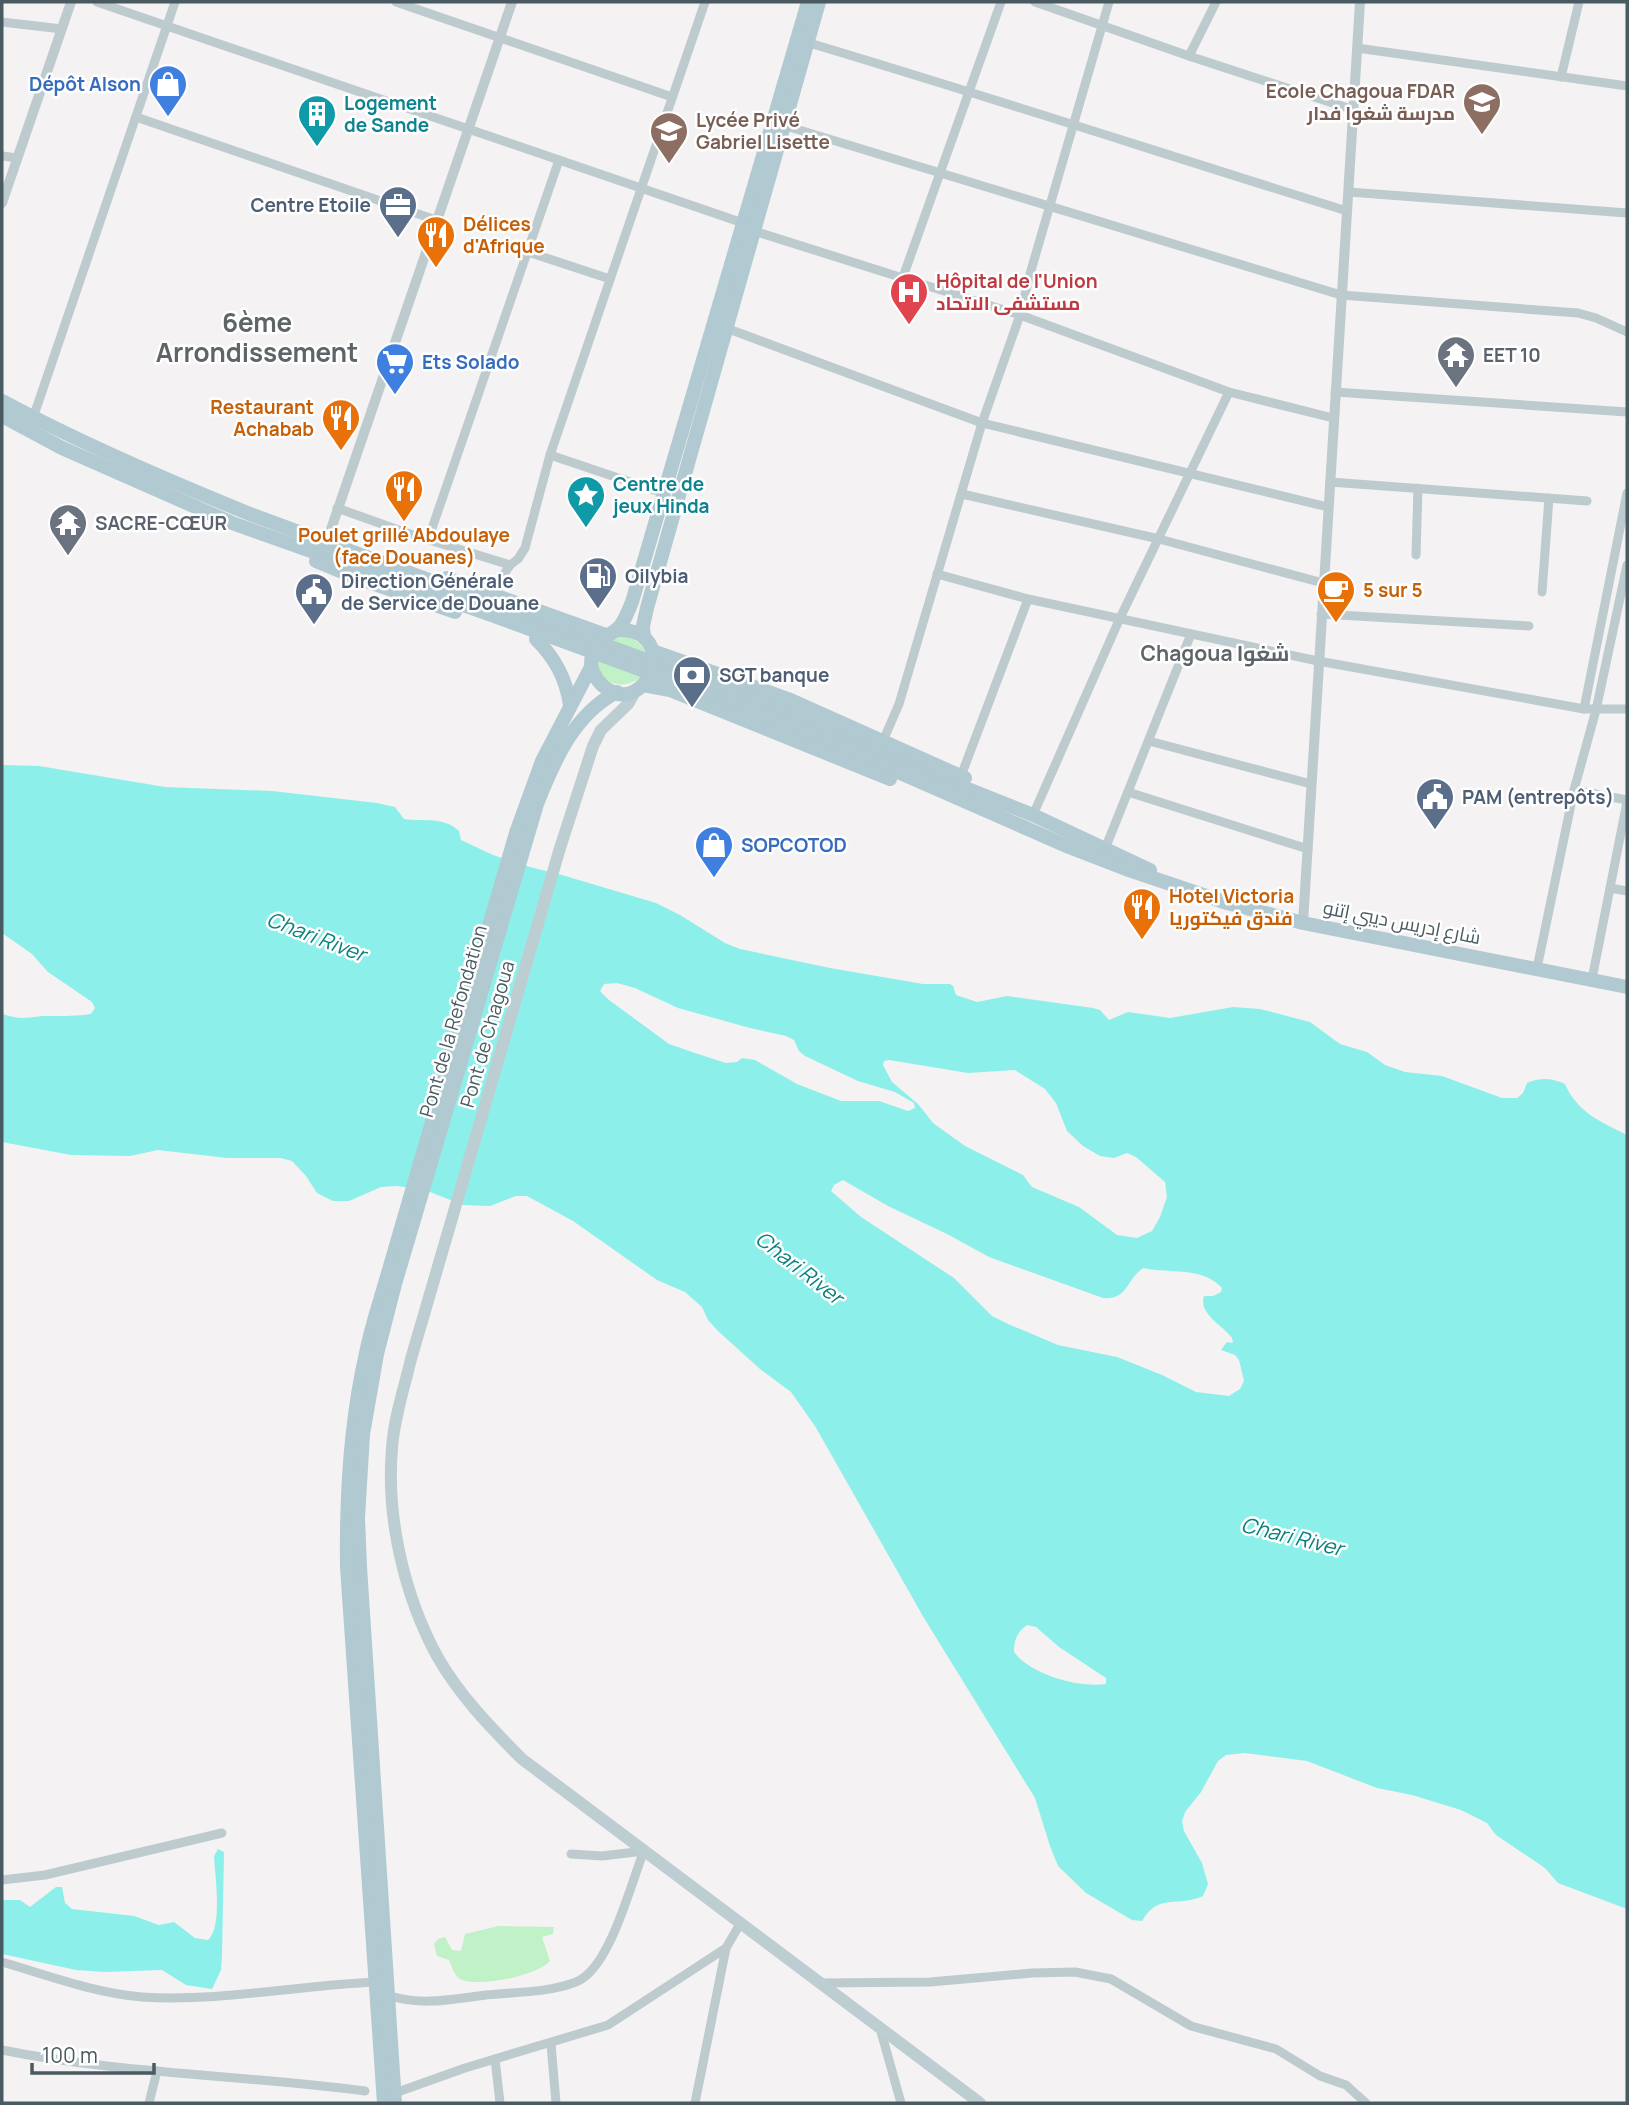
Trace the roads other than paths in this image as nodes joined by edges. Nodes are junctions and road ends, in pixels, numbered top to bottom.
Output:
1 (71, 2) edge
2 (97, 2) edge
3 (175, 2) edge
4 (396, 2) edge
5 (512, 2) edge
6 (705, 2) edge
7 (808, 2) edge
8 (819, 2) edge
9 (1001, 2) edge
10 (1035, 2) edge
11 (1109, 2) edge
12 (1216, 2) edge
13 (1360, 2) edge
14 (1579, 2) edge
15 (408, 4) edge
16 (2, 22) edge
17 (167, 25) junction
18 (1101, 26) junction
19 (62, 29) junction
20 (499, 39) junction
21 (806, 42) junction
22 (1357, 48) junction
23 (1189, 56) junction
24 (1561, 77) junction
25 (1627, 86) edge
26 (968, 91) junction
27 (672, 97) junction
28 (1354, 110) junction
29 (136, 117) junction
30 (783, 125) junction
31 (1074, 126) junction
32 (467, 129) junction
33 (2, 156) edge
34 (17, 158) junction
35 (559, 160) junction
36 (940, 171) junction
37 (642, 188) junction
38 (1349, 192) junction
39 (2, 203) edge
40 (1050, 206) junction
41 (1347, 211) junction
42 (1627, 213) edge
43 (436, 220) junction
44 (748, 227) junction
45 (528, 253) junction
46 (902, 278) junction
47 (610, 279) junction
48 (1341, 295) junction
49 (1020, 315) junction
50 (726, 328) junction
51 (1627, 332) edge
52 (1229, 392) junction
53 (1335, 392) junction
54 (2, 401) edge
55 (1627, 412) edge
56 (2, 416) edge
57 (33, 418) junction
58 (1334, 418) junction
59 (982, 423) junction
60 (550, 455) junction
61 (1189, 473) junction
62 (1329, 482) junction
63 (1418, 488) junction
64 (1627, 493) edge
65 (663, 494) junction
66 (962, 494) junction
67 (1549, 498) junction
68 (1587, 501) dead end
69 (1328, 507) junction
70 (337, 509) junction
71 (250, 514) junction
72 (232, 523) junction
73 (328, 535) junction
74 (1159, 539) junction
75 (428, 540) junction
76 (1416, 555) dead end
77 (365, 564) junction
78 (510, 565) junction
79 (1627, 565) edge
80 (937, 574) junction
81 (1323, 583) junction
82 (1542, 592) dead end
83 (492, 593) junction
84 (1028, 599) junction
85 (1606, 603) junction
86 (1619, 606) junction
87 (1321, 614) junction
88 (1120, 618) junction
89 (1529, 626) dead end
90 (611, 632) junction
91 (1191, 634) junction
92 (644, 638) junction
93 (536, 639) junction
94 (653, 651) junction
95 (1318, 661) junction
96 (591, 665) junction
97 (640, 688) junction
98 (617, 692) junction
99 (570, 705) junction
100 (1584, 709) junction
101 (1627, 709) edge
102 (1596, 710) junction
103 (883, 741) junction
104 (1149, 741) junction
105 (961, 776) junction
106 (1311, 784) junction
107 (1574, 790) junction
108 (1128, 792) junction
109 (1627, 801) edge
110 (1033, 815) junction
111 (1015, 816) junction
112 (521, 835) junction
113 (1105, 849) junction
114 (1308, 849) junction
115 (1172, 883) junction
116 (1610, 888) junction
117 (1627, 891) edge
118 (1303, 923) junction
119 (1537, 968) junction
120 (1592, 979) junction
121 (1627, 987) edge
122 (411, 1215) junction
123 (222, 1833) dead end
124 (644, 1851) junction
125 (571, 1854) dead end
126 (2, 1880) edge
127 (740, 1924) junction
128 (726, 1948) junction
129 (2, 1962) edge
130 (377, 1982) junction
131 (821, 1983) junction
132 (390, 1996) junction
133 (880, 2028) junction
134 (551, 2044) junction
135 (2, 2050) edge
136 (495, 2059) junction
137 (157, 2071) junction
138 (365, 2091) dead end
139 (392, 2100) edge
140 (149, 2103) edge
141 (500, 2103) edge
142 (556, 2103) edge
143 (695, 2103) edge
144 (901, 2103) edge
145 (980, 2103) edge
146 (1366, 2103) edge

1 - 19 street
2 - 17 street
3 - 17 street
4 - 15 street
5 - 20 street
6 - 27 street
7 - 44 main road
8 - 21 main road
9 - 26 street
10 - 18 street
11 - 18 street
12 - 23 street
13 - 22 street
14 - 24 street
15 - 20 street
16 - 19 street
17 - 29 street
17 - 32 street
18 - 23 street
18 - 31 street
19 - 34 street
20 - 27 street
20 - 32 street
21 - 26 street
21 - 30 main road
22 - 24 street
22 - 28 street
23 - 28 street
24 - 25 street
26 - 31 street
26 - 36 street
27 - 37 street
28 - 38 street
29 - 43 street
29 - 57 street
30 - 36 street
30 - 44 main road
31 - 40 street
31 - 41 street
32 - 35 street
32 - 43 street
33 - 34 street
34 - 39 street
35 - 37 street
35 - 45 street
36 - 40 street
36 - 46 street
37 - 44 street
37 - 47 street
38 - 41 street
38 - 42 street
40 - 48 street
40 - 49 street
41 - 48 street
43 - 70 street
44 - 46 street
44 - 50 main road
44 - 65 main road
45 - 47 street
45 - 75 street
46 - 49 street
47 - 60 street
48 - 51 street
48 - 53 street
49 - 52 street
49 - 59 street
50 - 59 street
50 - 92 main road
52 - 58 street
52 - 61 street
53 - 55 street
53 - 58 street
54 - 57 main road
56 - 72 main road
57 - 71 main road
58 - 62 street
59 - 61 street
59 - 66 street
60 - 65 street
60 - 78 street
61 - 69 street
61 - 74 street
62 - 63 street
62 - 69 street
63 - 67 street
63 - 76 street
64 - 85 street
65 - 90 main road
66 - 74 street
66 - 80 street
67 - 68 street
67 - 82 street
69 - 81 street
70 - 73 street
70 - 75 street
71 - 73 main road
71 - 77 main road
72 - 77 main road
72 - 93 main road
73 - 83 main road
74 - 81 street
74 - 88 street
75 - 78 street
77 - 111 main road, شارع إدريس ديبي إتنو
78 - 83 street
79 - 86 street
80 - 84 street
80 - 103 street
81 - 87 street
83 - 90 main road
84 - 88 street
84 - 105 street
85 - 86 street
85 - 100 street
86 - 102 street
87 - 89 street
87 - 95 street
88 - 91 street
88 - 110 street
90 - 92 main road
90 - 96 main road
91 - 95 street
91 - 104 street
92 - 94 main road
93 - 96 main road
93 - 99 main road
94 - 97 main road
94 - 103 main road
95 - 100 street
95 - 106 street
96 - 98 main road
96 - 99 main road
97 - 98 main road
97 - 111 main road
97 - 124 main road, Pont de Chagoua
98 - 112 main road
99 - 112 main road
100 - 102 street
101 - 102 street
102 - 107 street
103 - 105 main road
104 - 106 street
104 - 108 street
105 - 111 main road
106 - 114 street
107 - 109 street
107 - 119 street
108 - 113 street
108 - 114 street
109 - 116 street
110 - 111 main road, شارع إدريس ديبي إتنو
110 - 113 main road, شارع إدريس ديبي إتنو
111 - 115 main road, شارع إدريس ديبي إتنو
112 - 122 main road, Pont de la Refondation
113 - 115 main road, شارع إدريس ديبي إتنو
114 - 118 street
115 - 118 main road, شارع إدريس ديبي إتنو
116 - 117 street
116 - 120 street
118 - 119 main road, شارع إدريس ديبي إتنو
119 - 120 main road, شارع إدريس ديبي إتنو
120 - 121 main road, شارع إدريس ديبي إتنو
122 - 130 main road
122 - 132 main road
123 - 126 street
124 - 125 street
124 - 127 main road, Pont de Chagoua
124 - 132 street
127 - 128 street
127 - 131 main road, Pont de Chagoua
128 - 134 street
128 - 143 street
129 - 130 street
130 - 139 main road
131 - 133 main road, Pont de Chagoua
131 - 146 street
132 - 139 main road
133 - 144 street
133 - 145 main road, Pont de Chagoua
134 - 136 street
134 - 142 street
135 - 137 street
136 - 139 street
136 - 141 street
137 - 138 street
137 - 140 street

